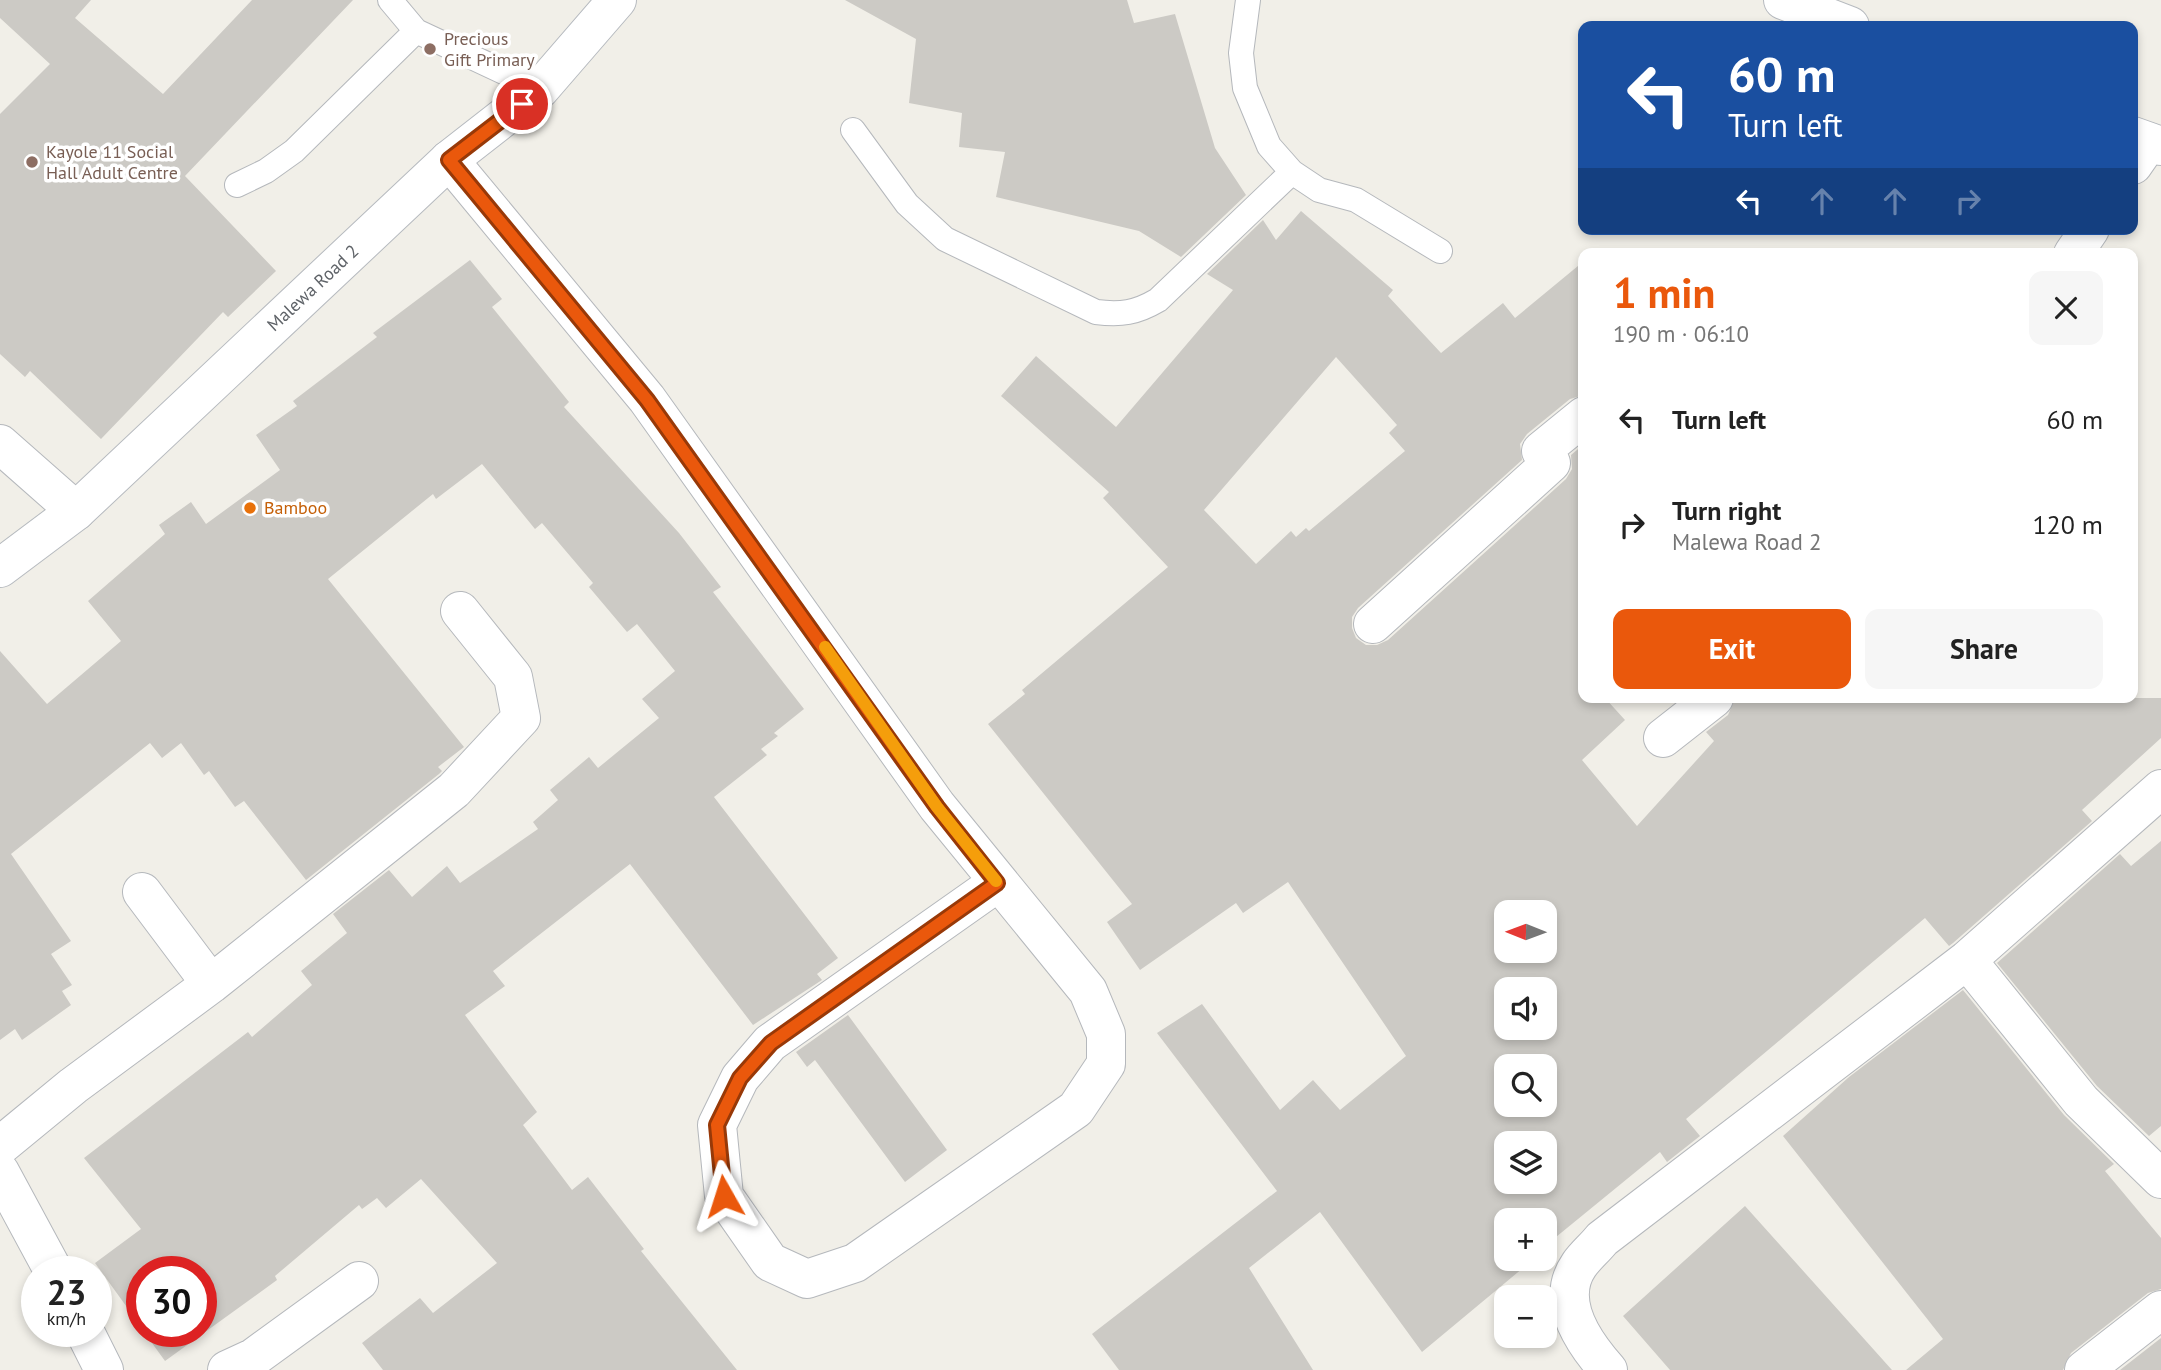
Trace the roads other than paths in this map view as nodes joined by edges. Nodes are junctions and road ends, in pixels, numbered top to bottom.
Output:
1 (390, 0) edge
2 (617, 0) edge
3 (1248, 0) edge
4 (1783, 0) edge
5 (1837, 21) edge
6 (416, 31) junction
7 (540, 89) junction
8 (853, 130) dead end
9 (449, 160) junction
10 (1292, 172) junction
11 (237, 185) dead end
12 (1440, 251) dead end
13 (1578, 421) edge
14 (0, 444) edge
15 (76, 511) junction
16 (0, 568) edge
17 (460, 611) dead end
18 (1373, 624) dead end
19 (1708, 703) edge
20 (1663, 738) dead end
21 (2161, 789) edge
22 (997, 883) junction
23 (142, 892) dead end
24 (1967, 960) junction
25 (211, 984) junction
26 (0, 1146) edge
27 (0, 1172) edge
28 (2161, 1179) edge
29 (45, 1256) edge
30 (359, 1281) dead end
31 (2161, 1310) edge
32 (92, 1347) edge
33 (104, 1370) edge
34 (227, 1370) edge
35 (1608, 1370) edge
36 (2084, 1370) edge

1 - 6 lane
2 - 7 street, Malewa Road 2
3 - 10 lane
4 - 5 street
6 - 7 lane
6 - 11 lane
7 - 9 street, Malewa Road 2
8 - 10 lane
9 - 15 street, Malewa Road 2
9 - 22 street
10 - 12 lane
13 - 18 street
14 - 15 street
15 - 16 street, Malewa Road 2
17 - 25 street
19 - 20 street
21 - 24 street
22 - 22 street
23 - 25 street
24 - 28 street
24 - 35 street
25 - 26 street
27 - 29 street
30 - 34 street
31 - 36 street
32 - 33 street

